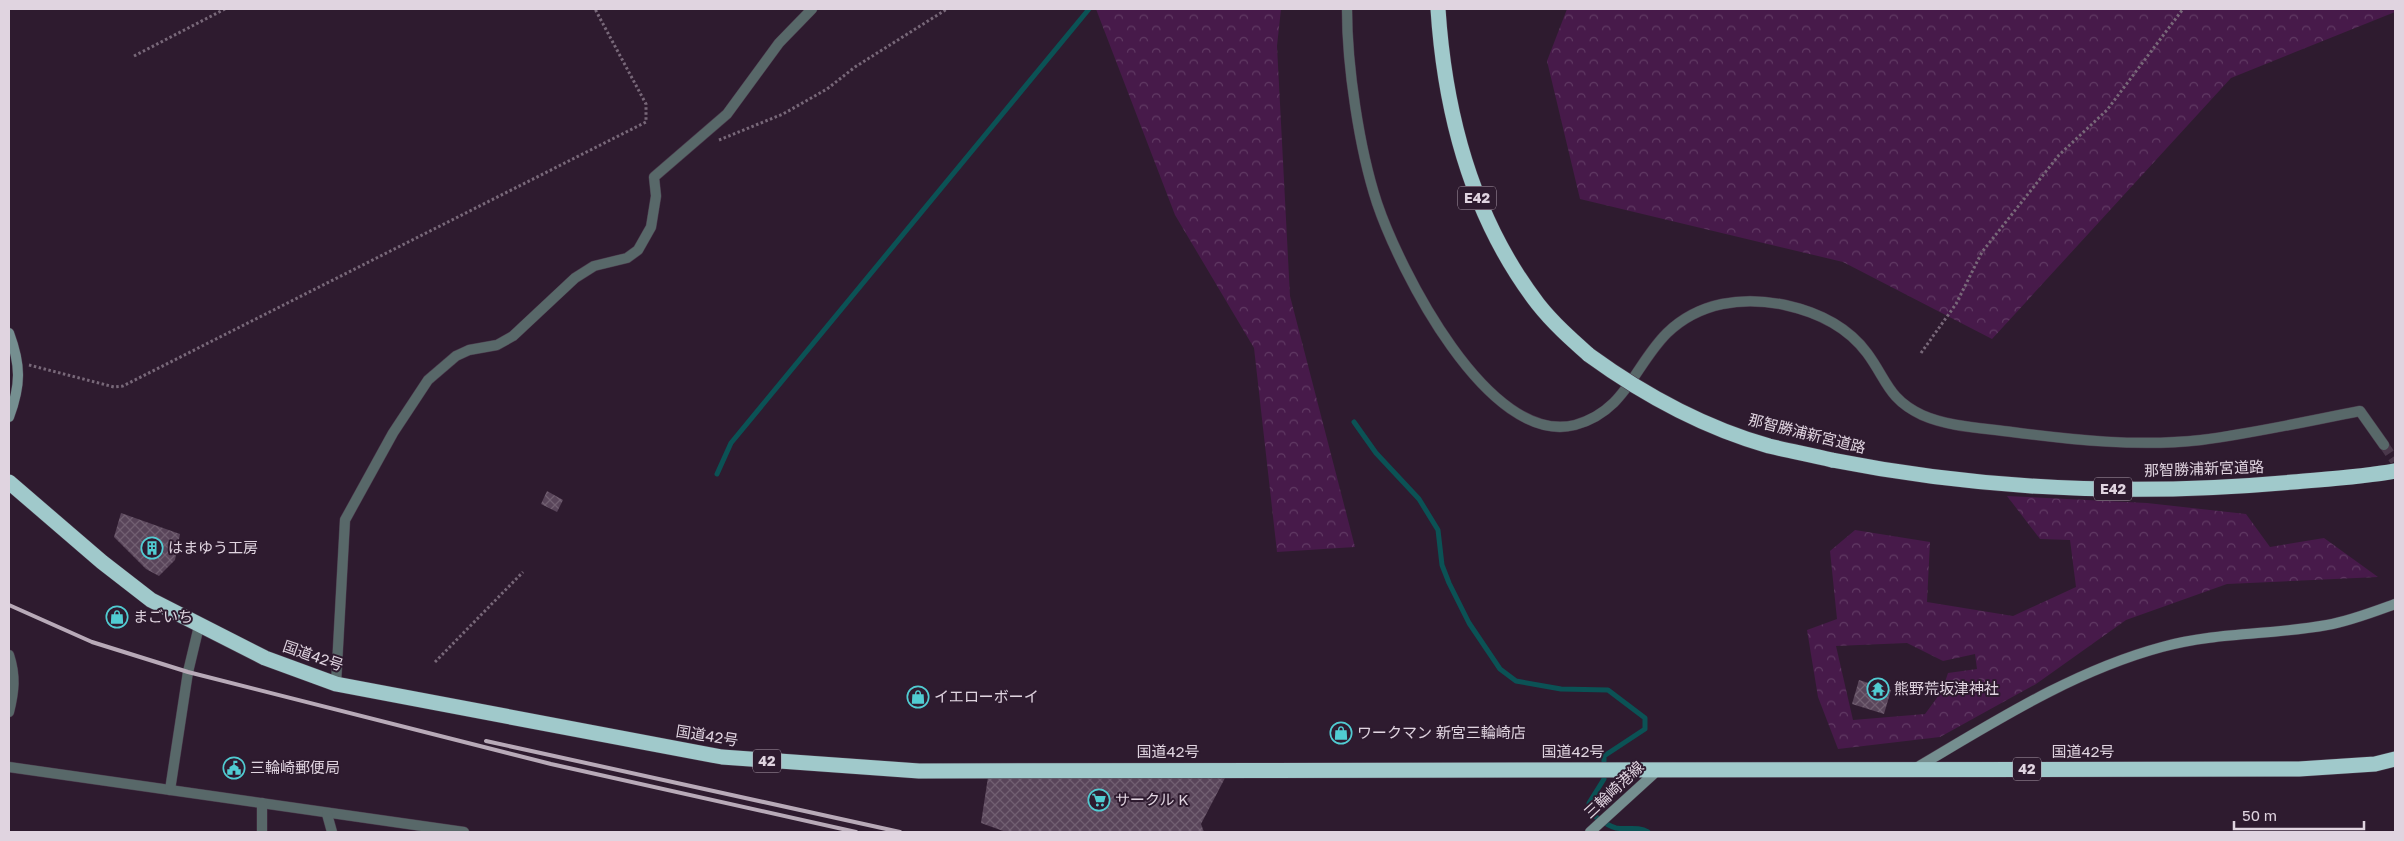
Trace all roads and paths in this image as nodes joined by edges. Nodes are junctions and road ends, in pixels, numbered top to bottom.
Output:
1 (225, 9) edge
2 (595, 9) edge
3 (812, 9) edge
4 (947, 9) edge
5 (1347, 9) edge
6 (1438, 9) edge
7 (2183, 9) edge
8 (134, 56) dead end
9 (702, 134) junction
10 (9, 333) edge
11 (1921, 353) dead end
12 (18, 362) junction
13 (9, 417) edge
14 (2384, 445) tunnel mouth
15 (2395, 471) edge
16 (9, 482) edge
17 (523, 572) dead end
18 (2395, 604) edge
19 (200, 626) junction
20 (9, 655) edge
21 (435, 662) dead end
22 (336, 684) junction
23 (9, 712) edge
24 (2395, 759) edge
25 (9, 767) edge
26 (1658, 770) junction
27 (1913, 770) junction
28 (170, 790) junction
29 (262, 803) junction
30 (327, 814) junction
31 (262, 832) edge
32 (332, 832) edge
33 (464, 832) edge
34 (1590, 832) edge

1 - 8 path
2 - 12 path
3 - 9 street
4 - 9 path
5 - 14 street
6 - 15 highway, 那智勝浦新宮道路 / E42, bridge
7 - 11 path
9 - 22 street
10 - 12 street
12 - 13 street
16 - 19 highway, 国道42号 / 42
17 - 21 path
18 - 27 street
19 - 22 highway, 国道42号 / 42
19 - 28 street
20 - 23 street
22 - 26 highway, 国道42号 / 42
24 - 27 highway, 国道42号 / 42
25 - 28 street
26 - 27 highway, 国道42号 / 42
26 - 34 street, 三輪崎港線
28 - 29 street
29 - 30 street
29 - 31 street
30 - 32 street
30 - 33 street

